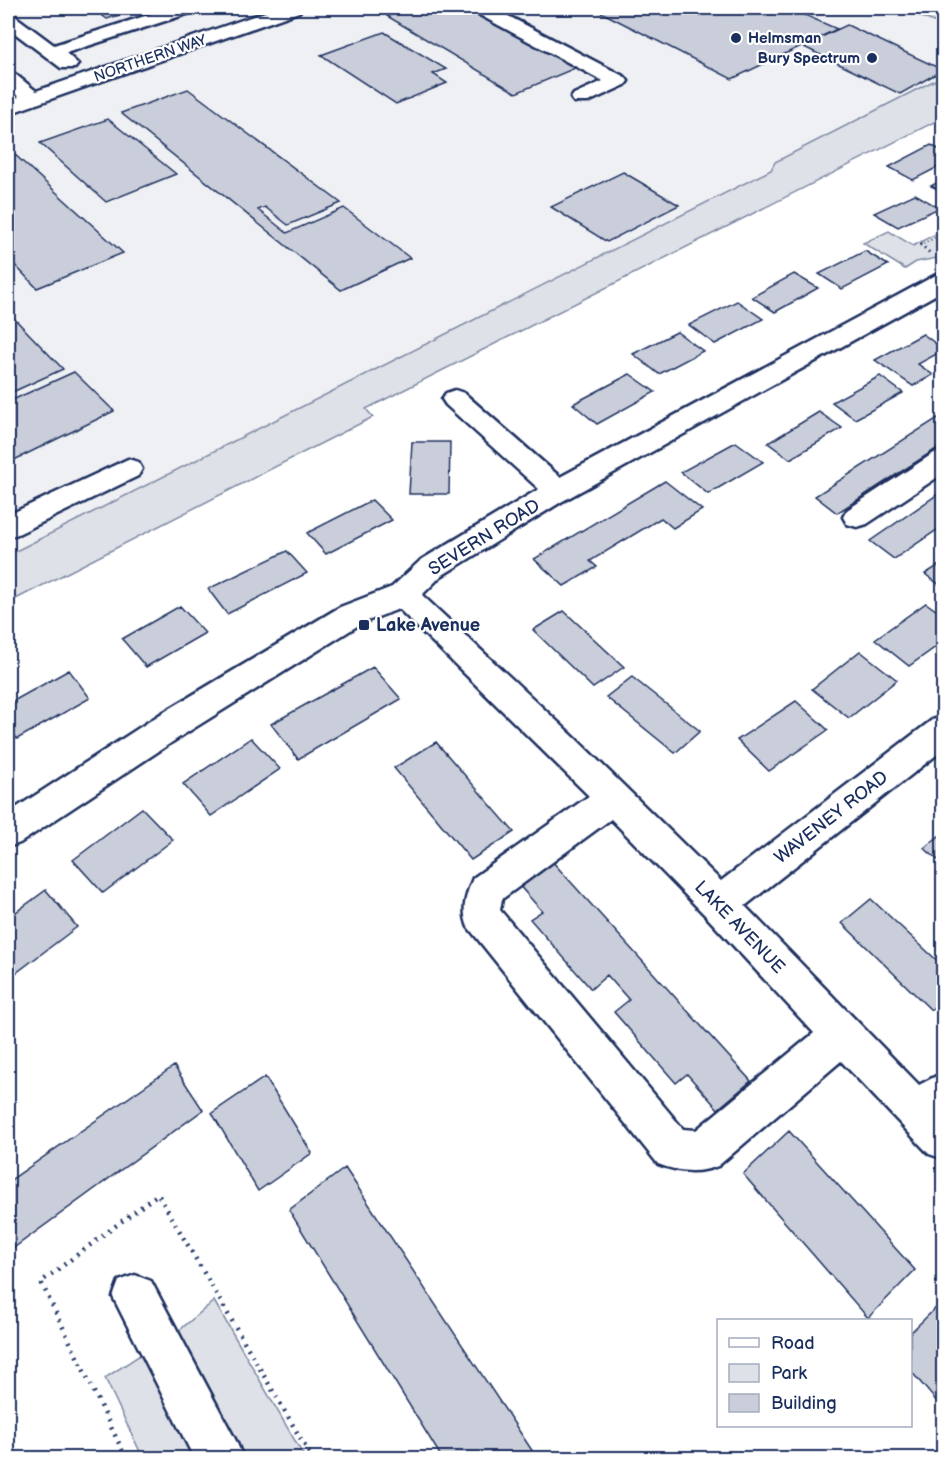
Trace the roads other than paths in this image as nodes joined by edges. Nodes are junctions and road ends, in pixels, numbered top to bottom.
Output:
1 (187, 8) edge
2 (293, 8) edge
3 (480, 8) edge
4 (8, 20) edge
5 (51, 52) junction
6 (8, 79) edge
7 (89, 80) junction
8 (581, 98) dead end
9 (33, 99) junction
10 (8, 108) edge
11 (938, 268) edge
12 (455, 399) dead end
13 (944, 459) edge
14 (128, 469) dead end
15 (558, 491) junction
16 (857, 517) dead end
17 (8, 527) edge
18 (403, 595) junction
19 (944, 730) edge
20 (613, 798) junction
21 (8, 832) edge
22 (719, 904) junction
23 (843, 1034) junction
24 (934, 1114) edge
25 (135, 1297) dead end
26 (219, 1458) edge

1 - 5 street
2 - 7 street, NORTHERN WAY
3 - 8 street
4 - 5 street
5 - 7 street
6 - 9 street
7 - 9 street, NORTHERN WAY
9 - 10 street, NORTHERN WAY
11 - 15 street, SEVERN ROAD
12 - 15 street
13 - 16 street
14 - 17 street
15 - 18 street, SEVERN ROAD
18 - 20 street, LAKE AVENUE
18 - 21 street, SEVERN ROAD
19 - 22 street, WAVENEY ROAD
20 - 22 street, LAKE AVENUE
20 - 23 street
22 - 23 street, LAKE AVENUE
23 - 24 street, LAKE AVENUE
25 - 26 street

